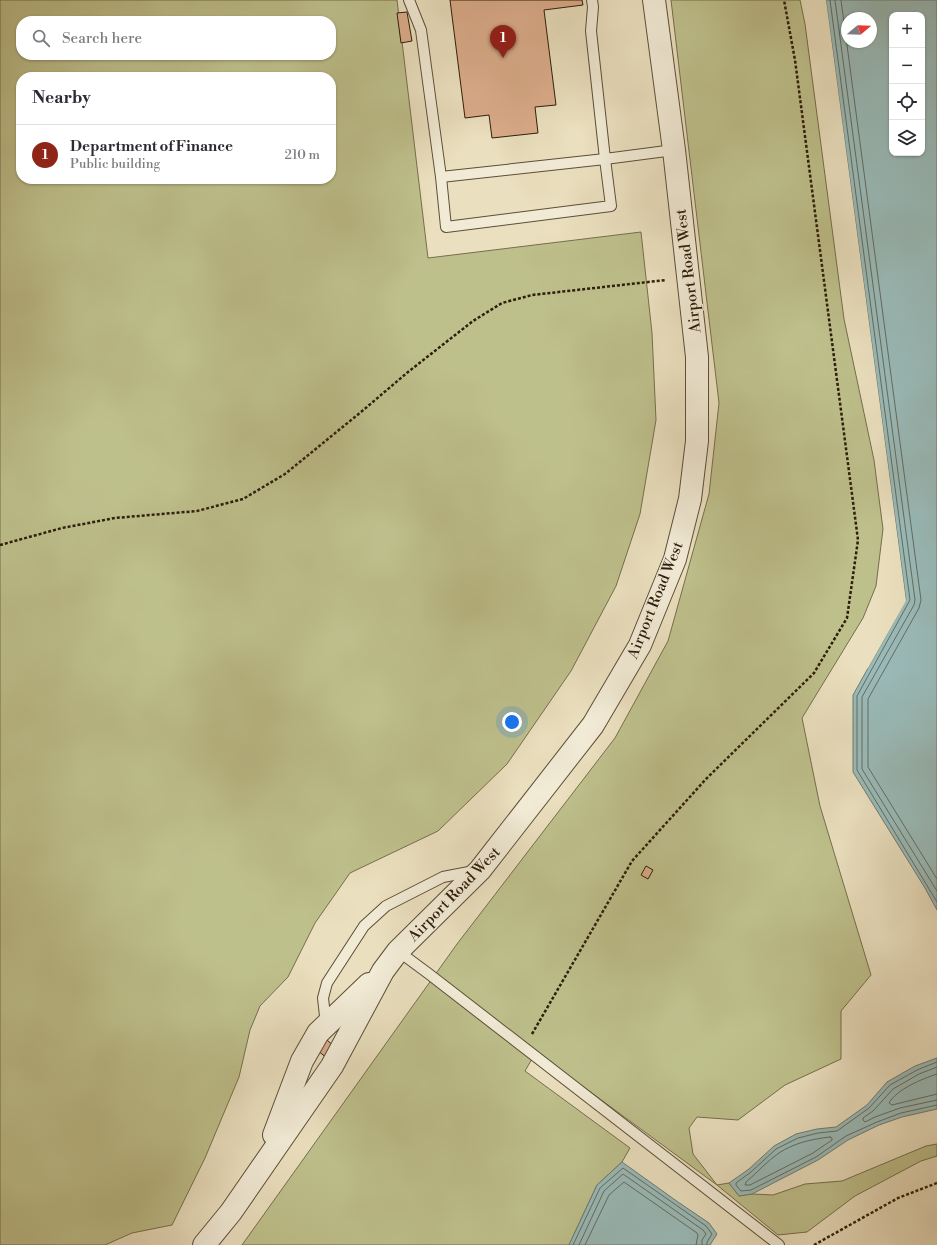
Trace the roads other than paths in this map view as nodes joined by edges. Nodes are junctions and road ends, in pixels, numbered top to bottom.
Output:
1 (409, 0) edge
2 (592, 0) edge
3 (654, 0) edge
4 (674, 150) junction
5 (605, 159) junction
6 (441, 177) junction
7 (480, 870) junction
8 (398, 951) junction
9 (383, 971) junction
10 (326, 1025) junction
11 (263, 1165) junction
12 (204, 1245) edge
13 (779, 1245) edge

1 - 6 lane
2 - 5 lane
3 - 4 street, Airport Road West
4 - 5 lane
4 - 7 street, Airport Road West
5 - 6 lane
5 - 6 lane
7 - 8 street, Airport Road West
7 - 10 lane
8 - 9 street, Airport Road West
8 - 13 lane
9 - 10 street, Airport Road West
9 - 11 street, Airport Road West
10 - 11 street, Airport Road West
11 - 12 street, Airport Road West

